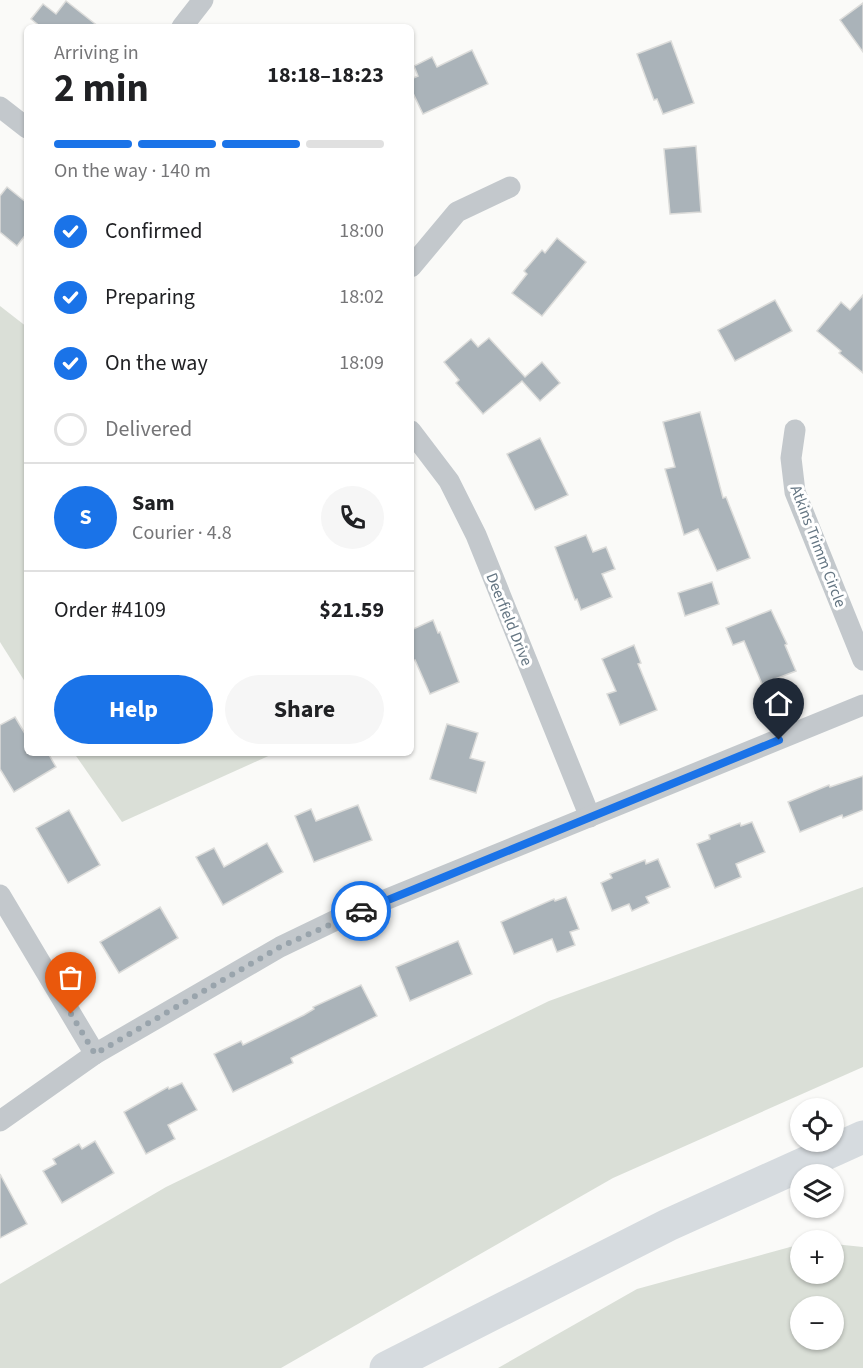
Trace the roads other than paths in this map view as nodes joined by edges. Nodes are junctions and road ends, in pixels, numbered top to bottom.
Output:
1 (203, 0) edge
2 (184, 24) edge
3 (0, 107) edge
4 (24, 126) edge
5 (510, 187) dead end
6 (414, 263) edge
7 (795, 430) dead end
8 (414, 434) edge
9 (863, 660) edge
10 (863, 705) edge
11 (590, 817) junction
12 (0, 895) edge
13 (95, 1054) junction
14 (0, 1121) edge
15 (863, 1137) edge
16 (386, 1368) edge

1 - 2 street
3 - 4 street
5 - 6 street
7 - 9 street, Atkins Trimm Circle
8 - 11 street, Deerfield Drive
10 - 11 street
11 - 13 street
12 - 13 street
13 - 14 street
15 - 16 highway

